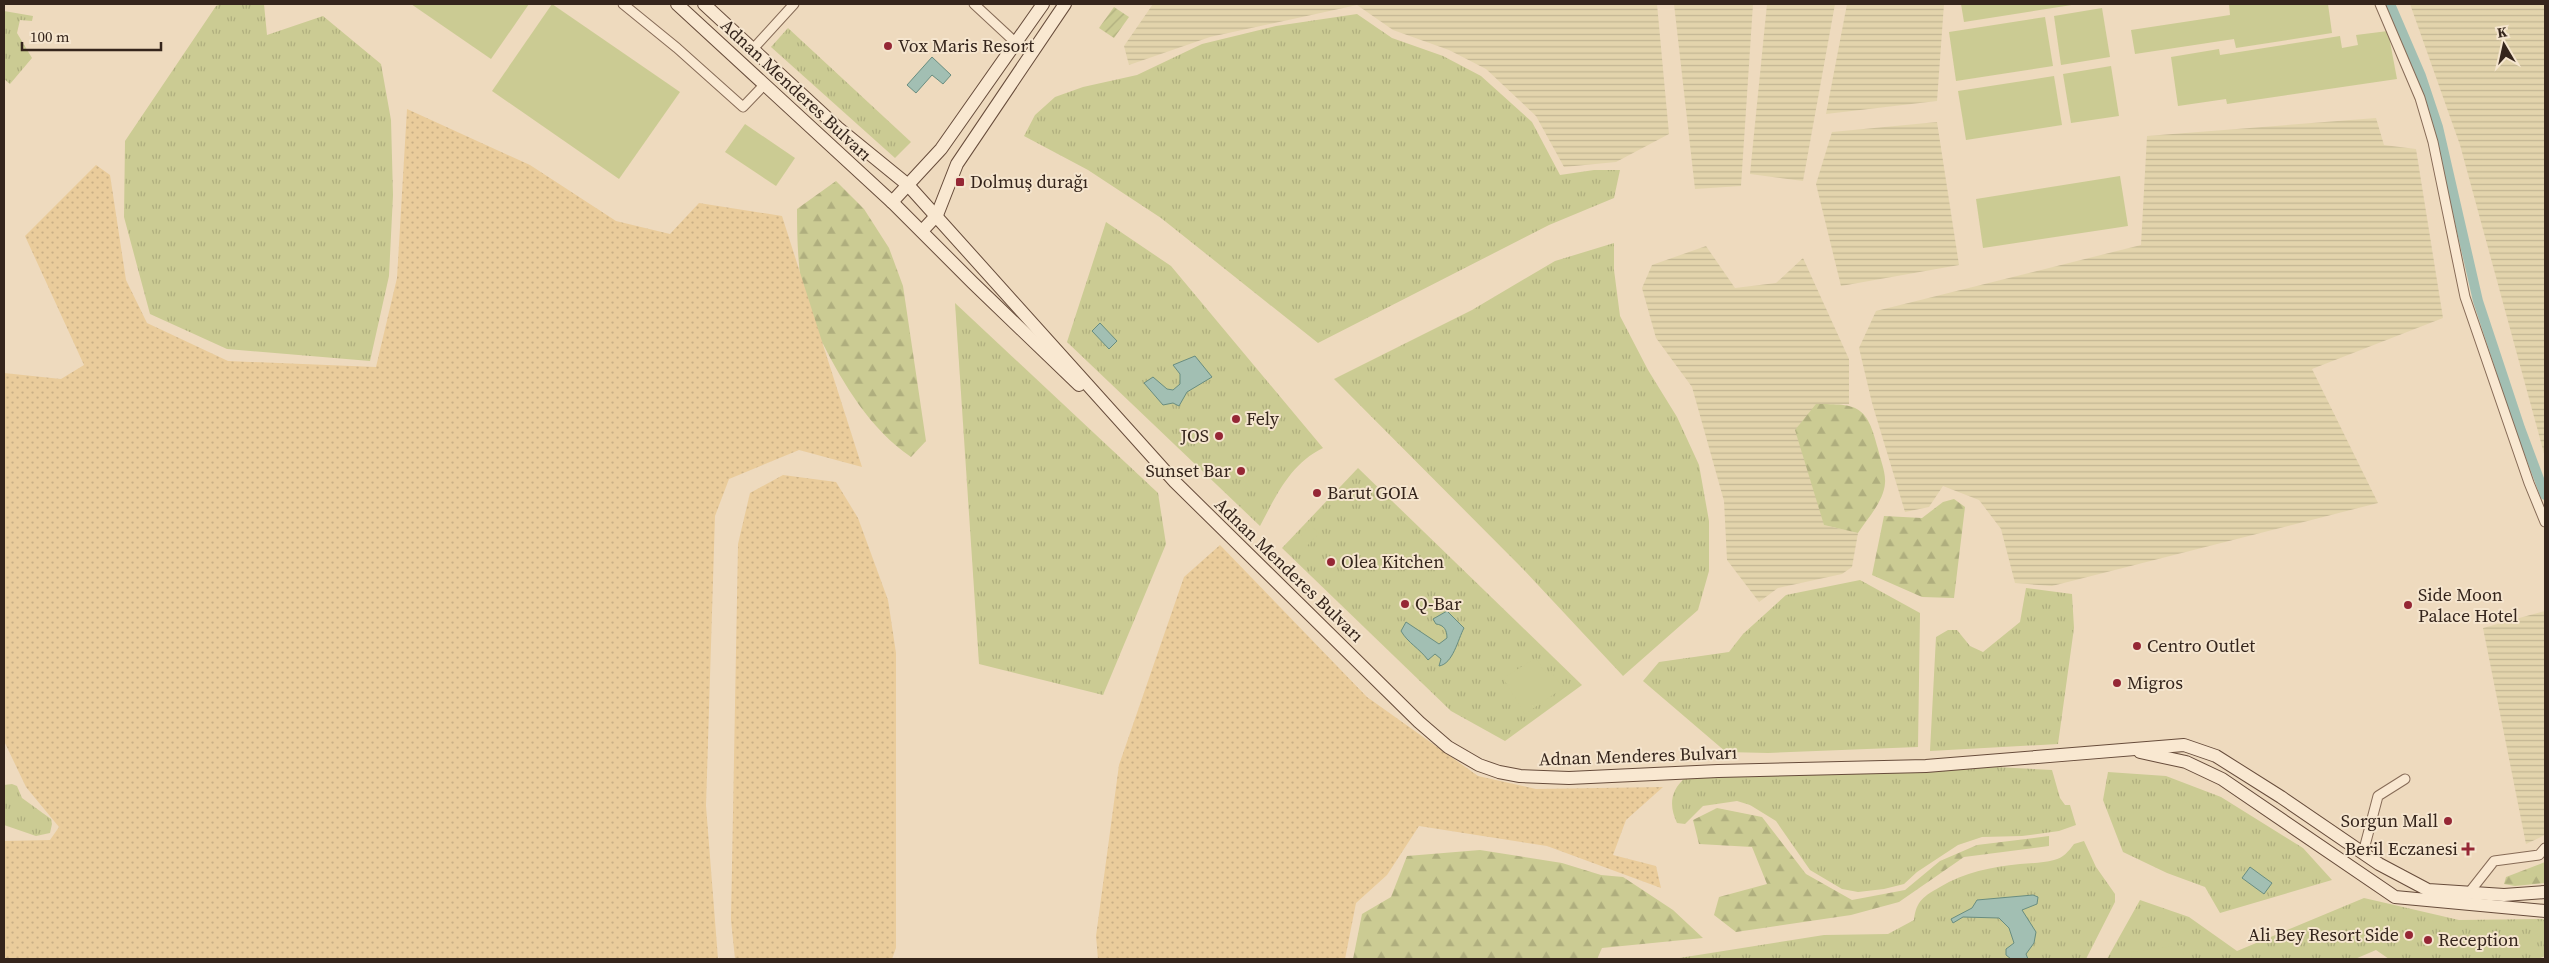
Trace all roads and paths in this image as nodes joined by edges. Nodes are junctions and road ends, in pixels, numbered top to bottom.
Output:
1 (623, 4) edge
2 (676, 4) edge
3 (704, 4) edge
4 (794, 4) edge
5 (974, 4) edge
6 (1043, 4) edge
7 (1064, 4) edge
8 (2380, 4) edge
9 (1016, 43) junction
10 (753, 49) junction
11 (764, 85) junction
12 (908, 185) junction
13 (892, 202) junction
14 (937, 215) junction
15 (922, 231) junction
16 (1110, 413) junction
17 (2545, 522) edge
18 (2130, 750) junction
19 (2405, 779) dead end
20 (2545, 848) edge
21 (2363, 854) junction
22 (2545, 892) edge
23 (2468, 894) junction
24 (2545, 912) edge

1 - 11 street
2 - 11 main road, Adnan Menderes Bulvarı
3 - 10 main road, Adnan Menderes Bulvarı
4 - 10 street
5 - 9 street
6 - 9 main road
7 - 14 main road
8 - 17 street
9 - 12 main road
10 - 12 main road, Adnan Menderes Bulvarı
11 - 13 main road, Adnan Menderes Bulvarı
12 - 13 main road
12 - 14 main road, Adnan Menderes Bulvarı
13 - 15 main road, Adnan Menderes Bulvarı
14 - 15 main road
14 - 16 main road, Adnan Menderes Bulvarı
15 - 16 main road, Adnan Menderes Bulvarı
16 - 18 main road, Adnan Menderes Bulvarı
18 - 21 main road, Adnan Menderes Bulvarı
18 - 24 main road, Adnan Menderes Bulvarı
19 - 21 street
20 - 23 street
21 - 23 main road, Adnan Menderes Bulvarı
22 - 23 main road, Adnan Menderes Bulvarı

